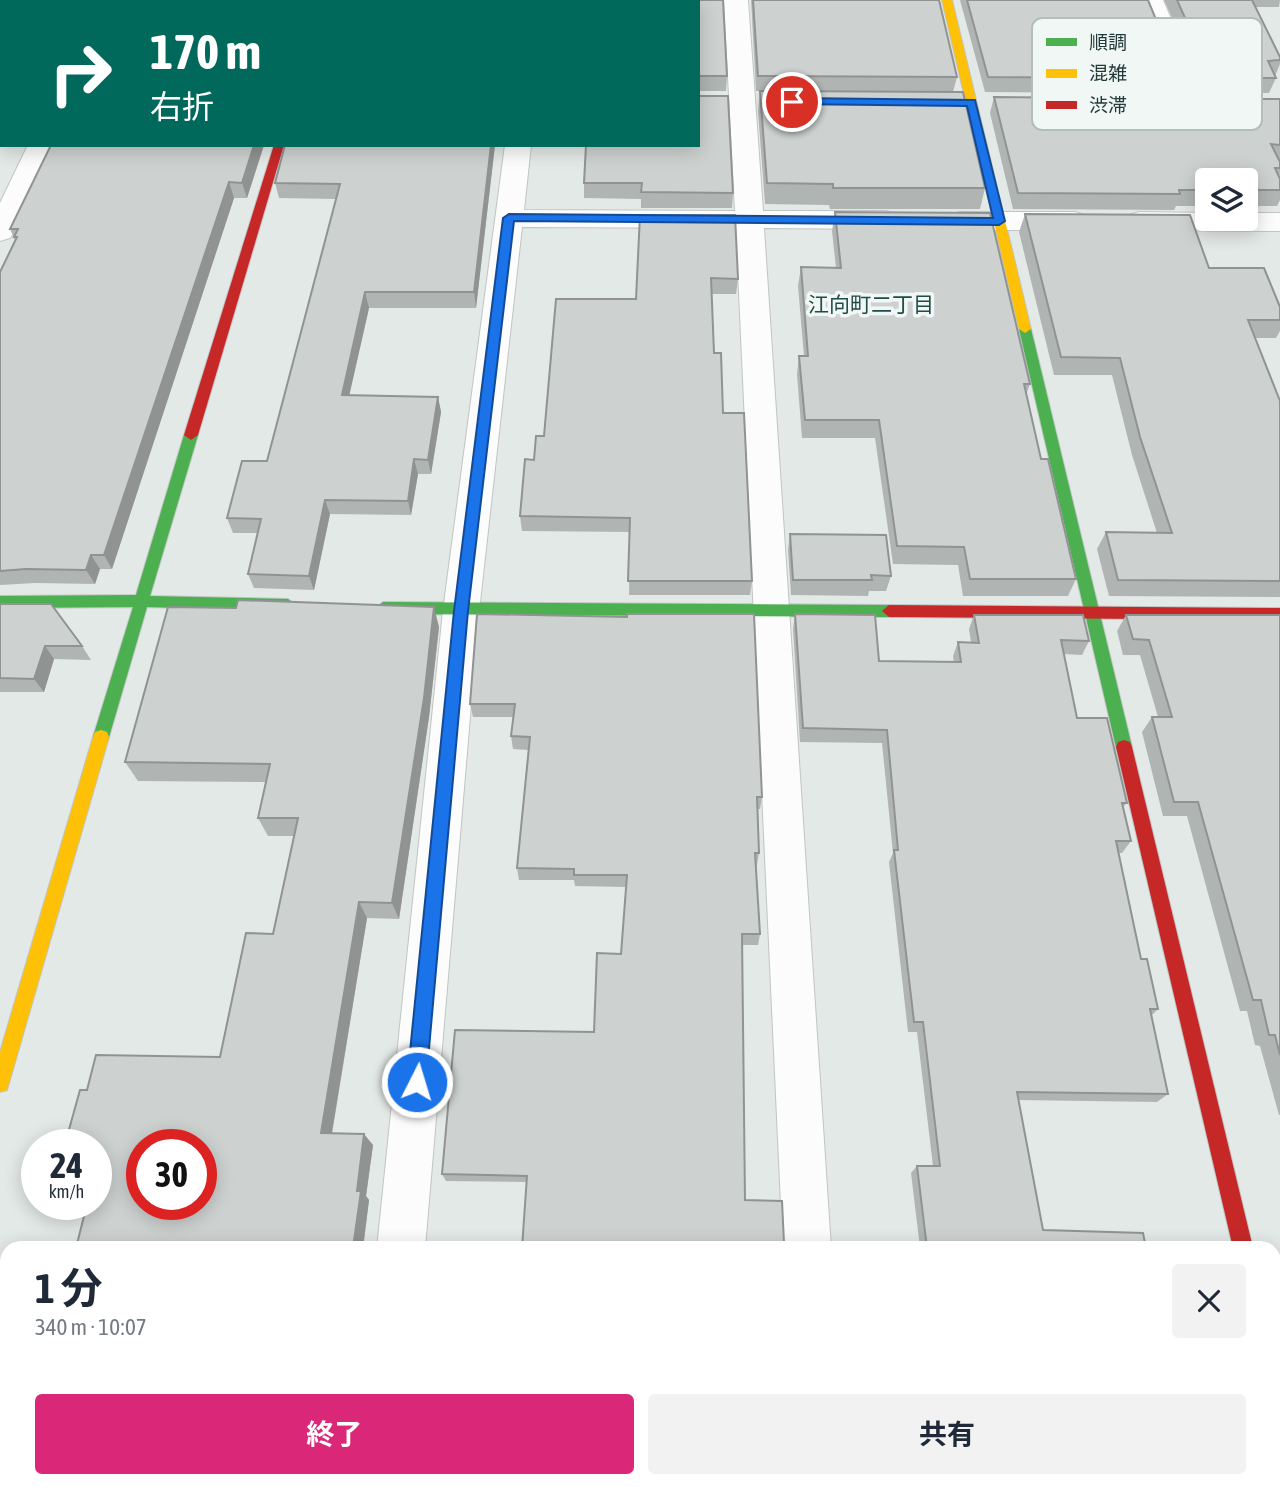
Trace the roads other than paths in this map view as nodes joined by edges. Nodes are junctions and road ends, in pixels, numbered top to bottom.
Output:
1 (736, 0) edge
2 (947, 0) edge
3 (1150, 0) edge
4 (1160, 18) edge
5 (944, 102) edge
6 (971, 102) junction
7 (999, 103) edge
8 (40, 147) edge
9 (278, 147) edge
10 (518, 147) edge
11 (509, 218) junction
12 (748, 219) junction
13 (999, 221) junction
14 (1280, 222) edge
15 (0, 232) edge
16 (141, 601) junction
17 (0, 602) edge
18 (308, 606) edge
19 (363, 608) edge
20 (461, 611) junction
21 (773, 612) junction
22 (1093, 612) junction
23 (1280, 614) edge
24 (0, 1083) edge
25 (402, 1241) edge
26 (807, 1241) edge
27 (1241, 1241) edge

1 - 12 street
2 - 6 street
3 - 4 street
5 - 6 street
6 - 7 street
6 - 13 street
8 - 15 street
9 - 16 street
10 - 11 street
11 - 12 street
11 - 20 street
12 - 13 street
12 - 21 street
13 - 14 street
13 - 22 street
16 - 17 street
16 - 18 street
16 - 24 street
19 - 20 street
20 - 21 street
20 - 25 street
21 - 22 street
21 - 26 street
22 - 23 street
22 - 27 street

